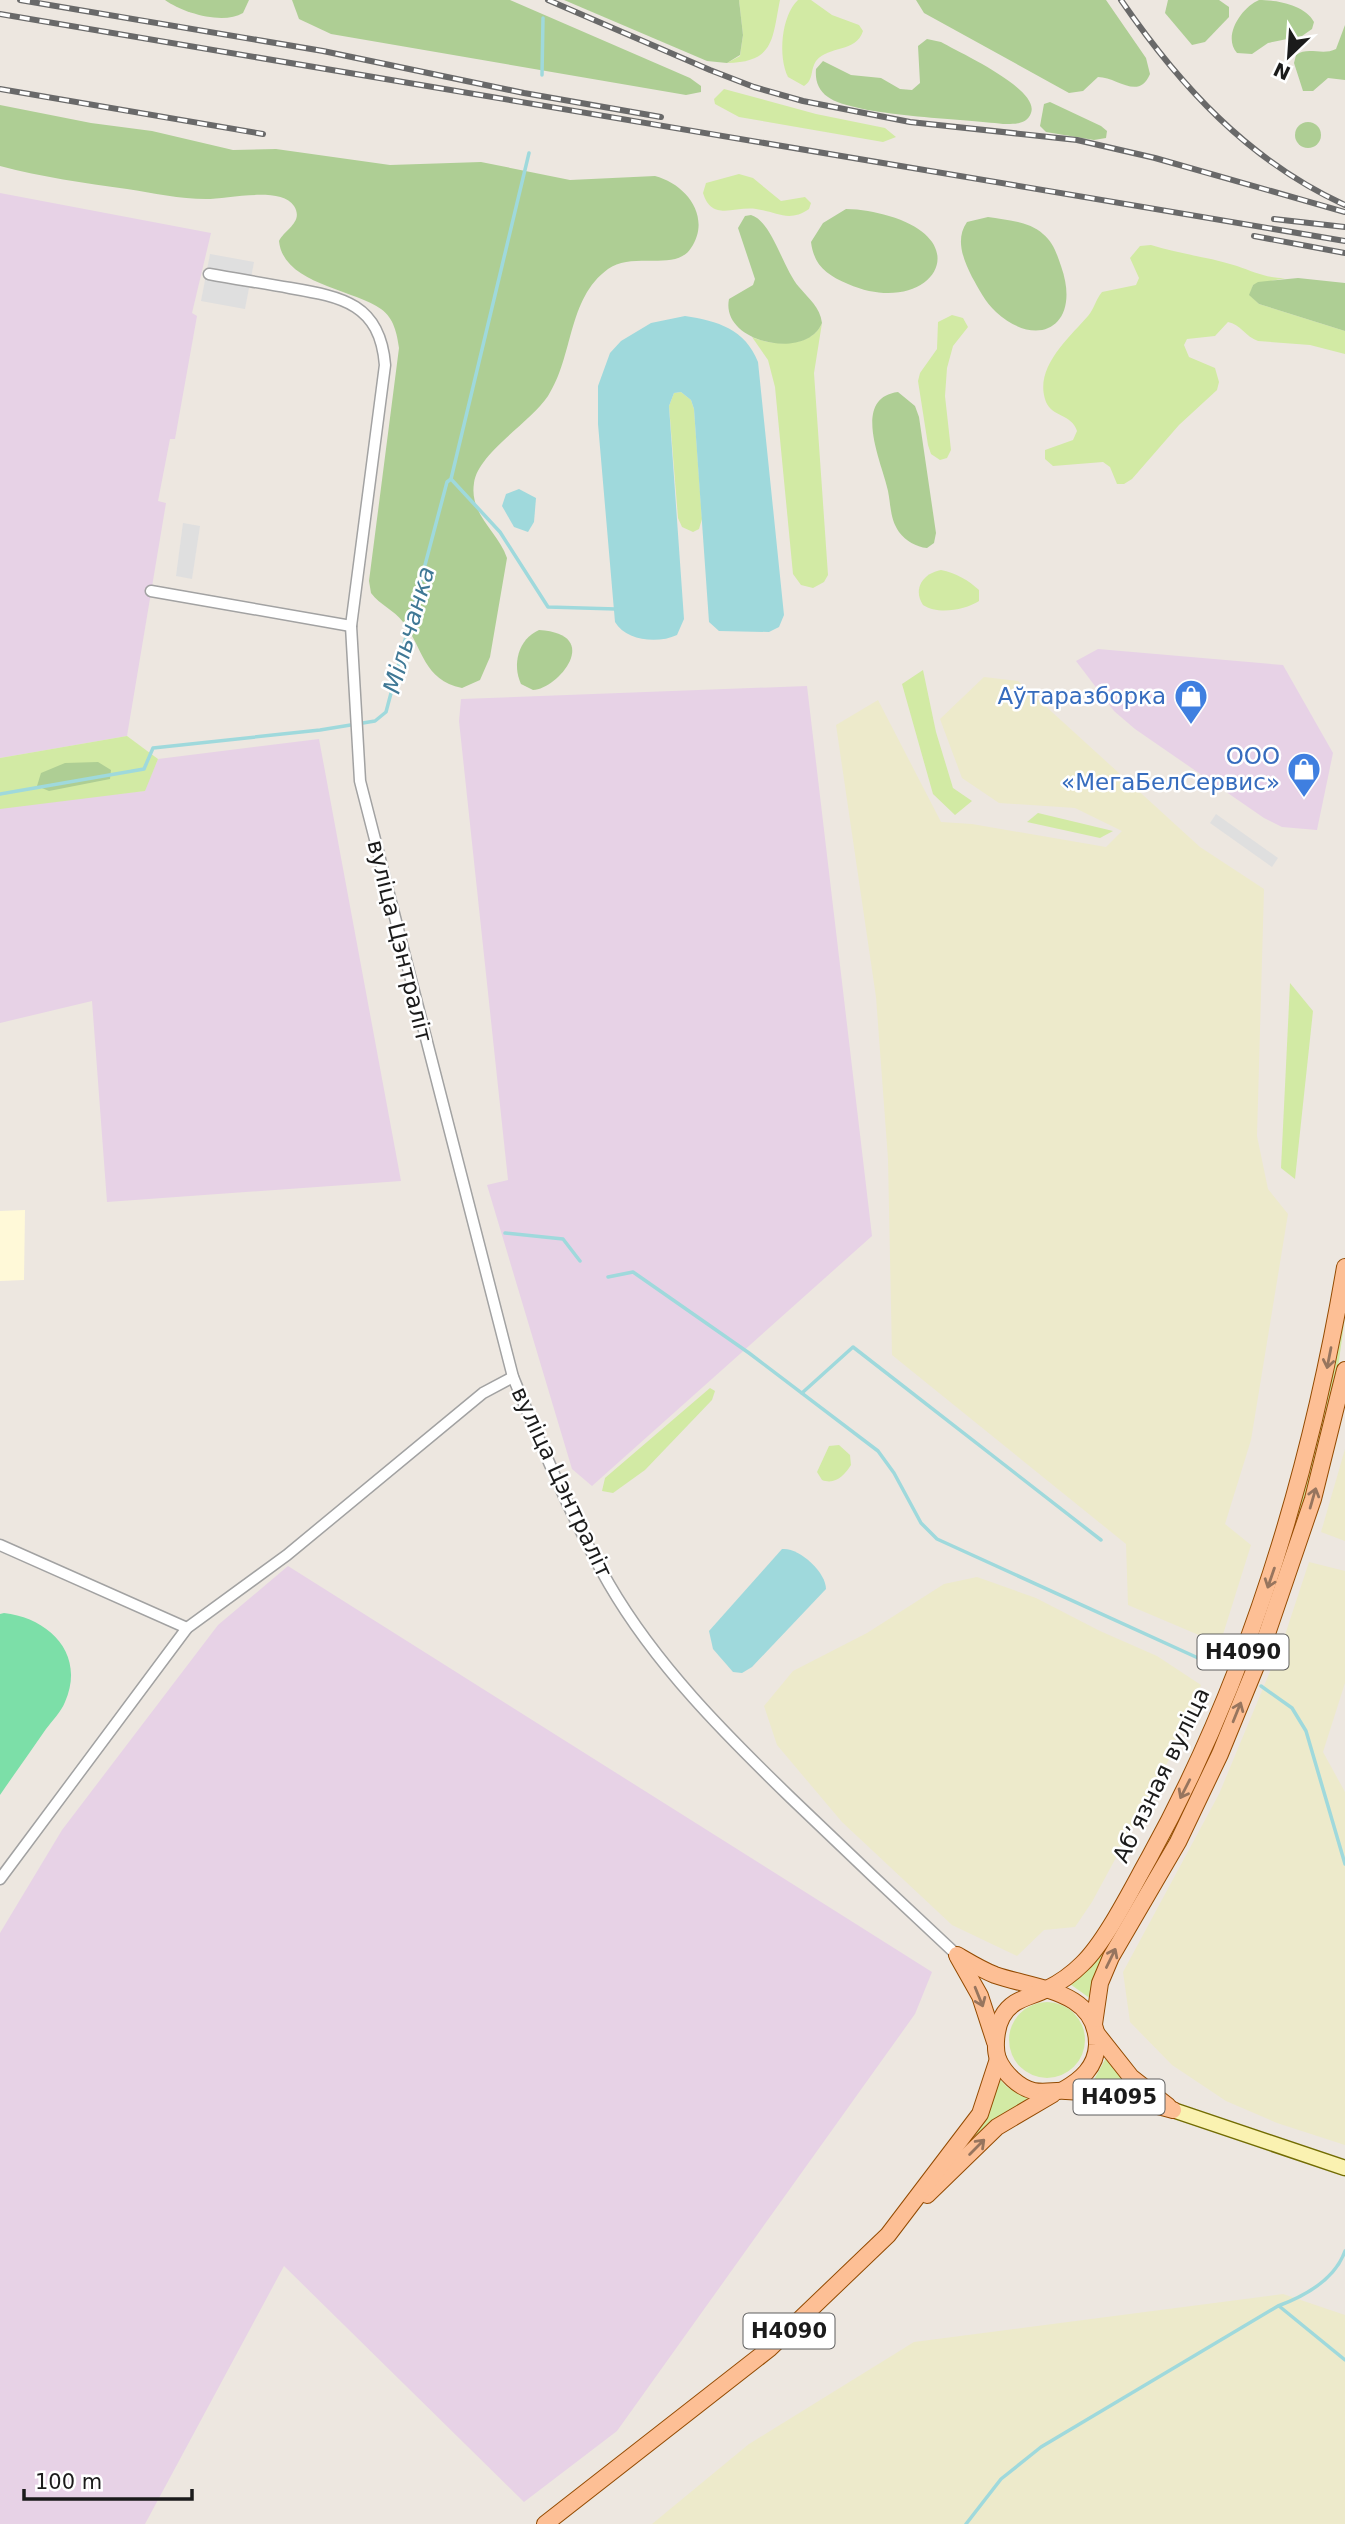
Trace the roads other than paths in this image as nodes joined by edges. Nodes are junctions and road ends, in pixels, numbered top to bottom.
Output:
1 (209, 274) dead end
2 (151, 592) dead end
3 (351, 626) junction
4 (1345, 1267) edge
5 (1345, 1370) edge
6 (513, 1377) junction
7 (0, 1545) edge
8 (187, 1628) junction
9 (0, 1879) edge
10 (957, 1955) junction
11 (1044, 1991) junction
12 (1095, 2029) junction
13 (995, 2042) junction
14 (998, 2059) junction
15 (1060, 2091) junction
16 (1173, 2110) junction
17 (1345, 2168) edge
18 (908, 2210) junction
19 (545, 2524) edge

1 - 3 street, вуліца Цэнтраліт
2 - 3 street
3 - 6 street, вуліца Цэнтраліт
4 -> 11 main road, Абʼязная вуліца / Н4090
12 -> 5 main road, Абʼязная вуліца / Н4090
6 - 8 street
6 - 10 street, вуліца Цэнтраліт
7 - 8 street
8 - 9 street
10 - 11 main road
10 -> 13 main road
11 - 12 main road
11 - 13 main road, Н4090
12 - 15 main road, Н4090
12 - 16 main road, Н4095
13 - 14 main road, Н4090
14 - 15 main road
14 - 18 main road, Н4090
15 - 16 main road, Н4095
18 -> 15 main road, Н4090
16 - 17 street, Н4095
18 - 19 main road, Н4090

